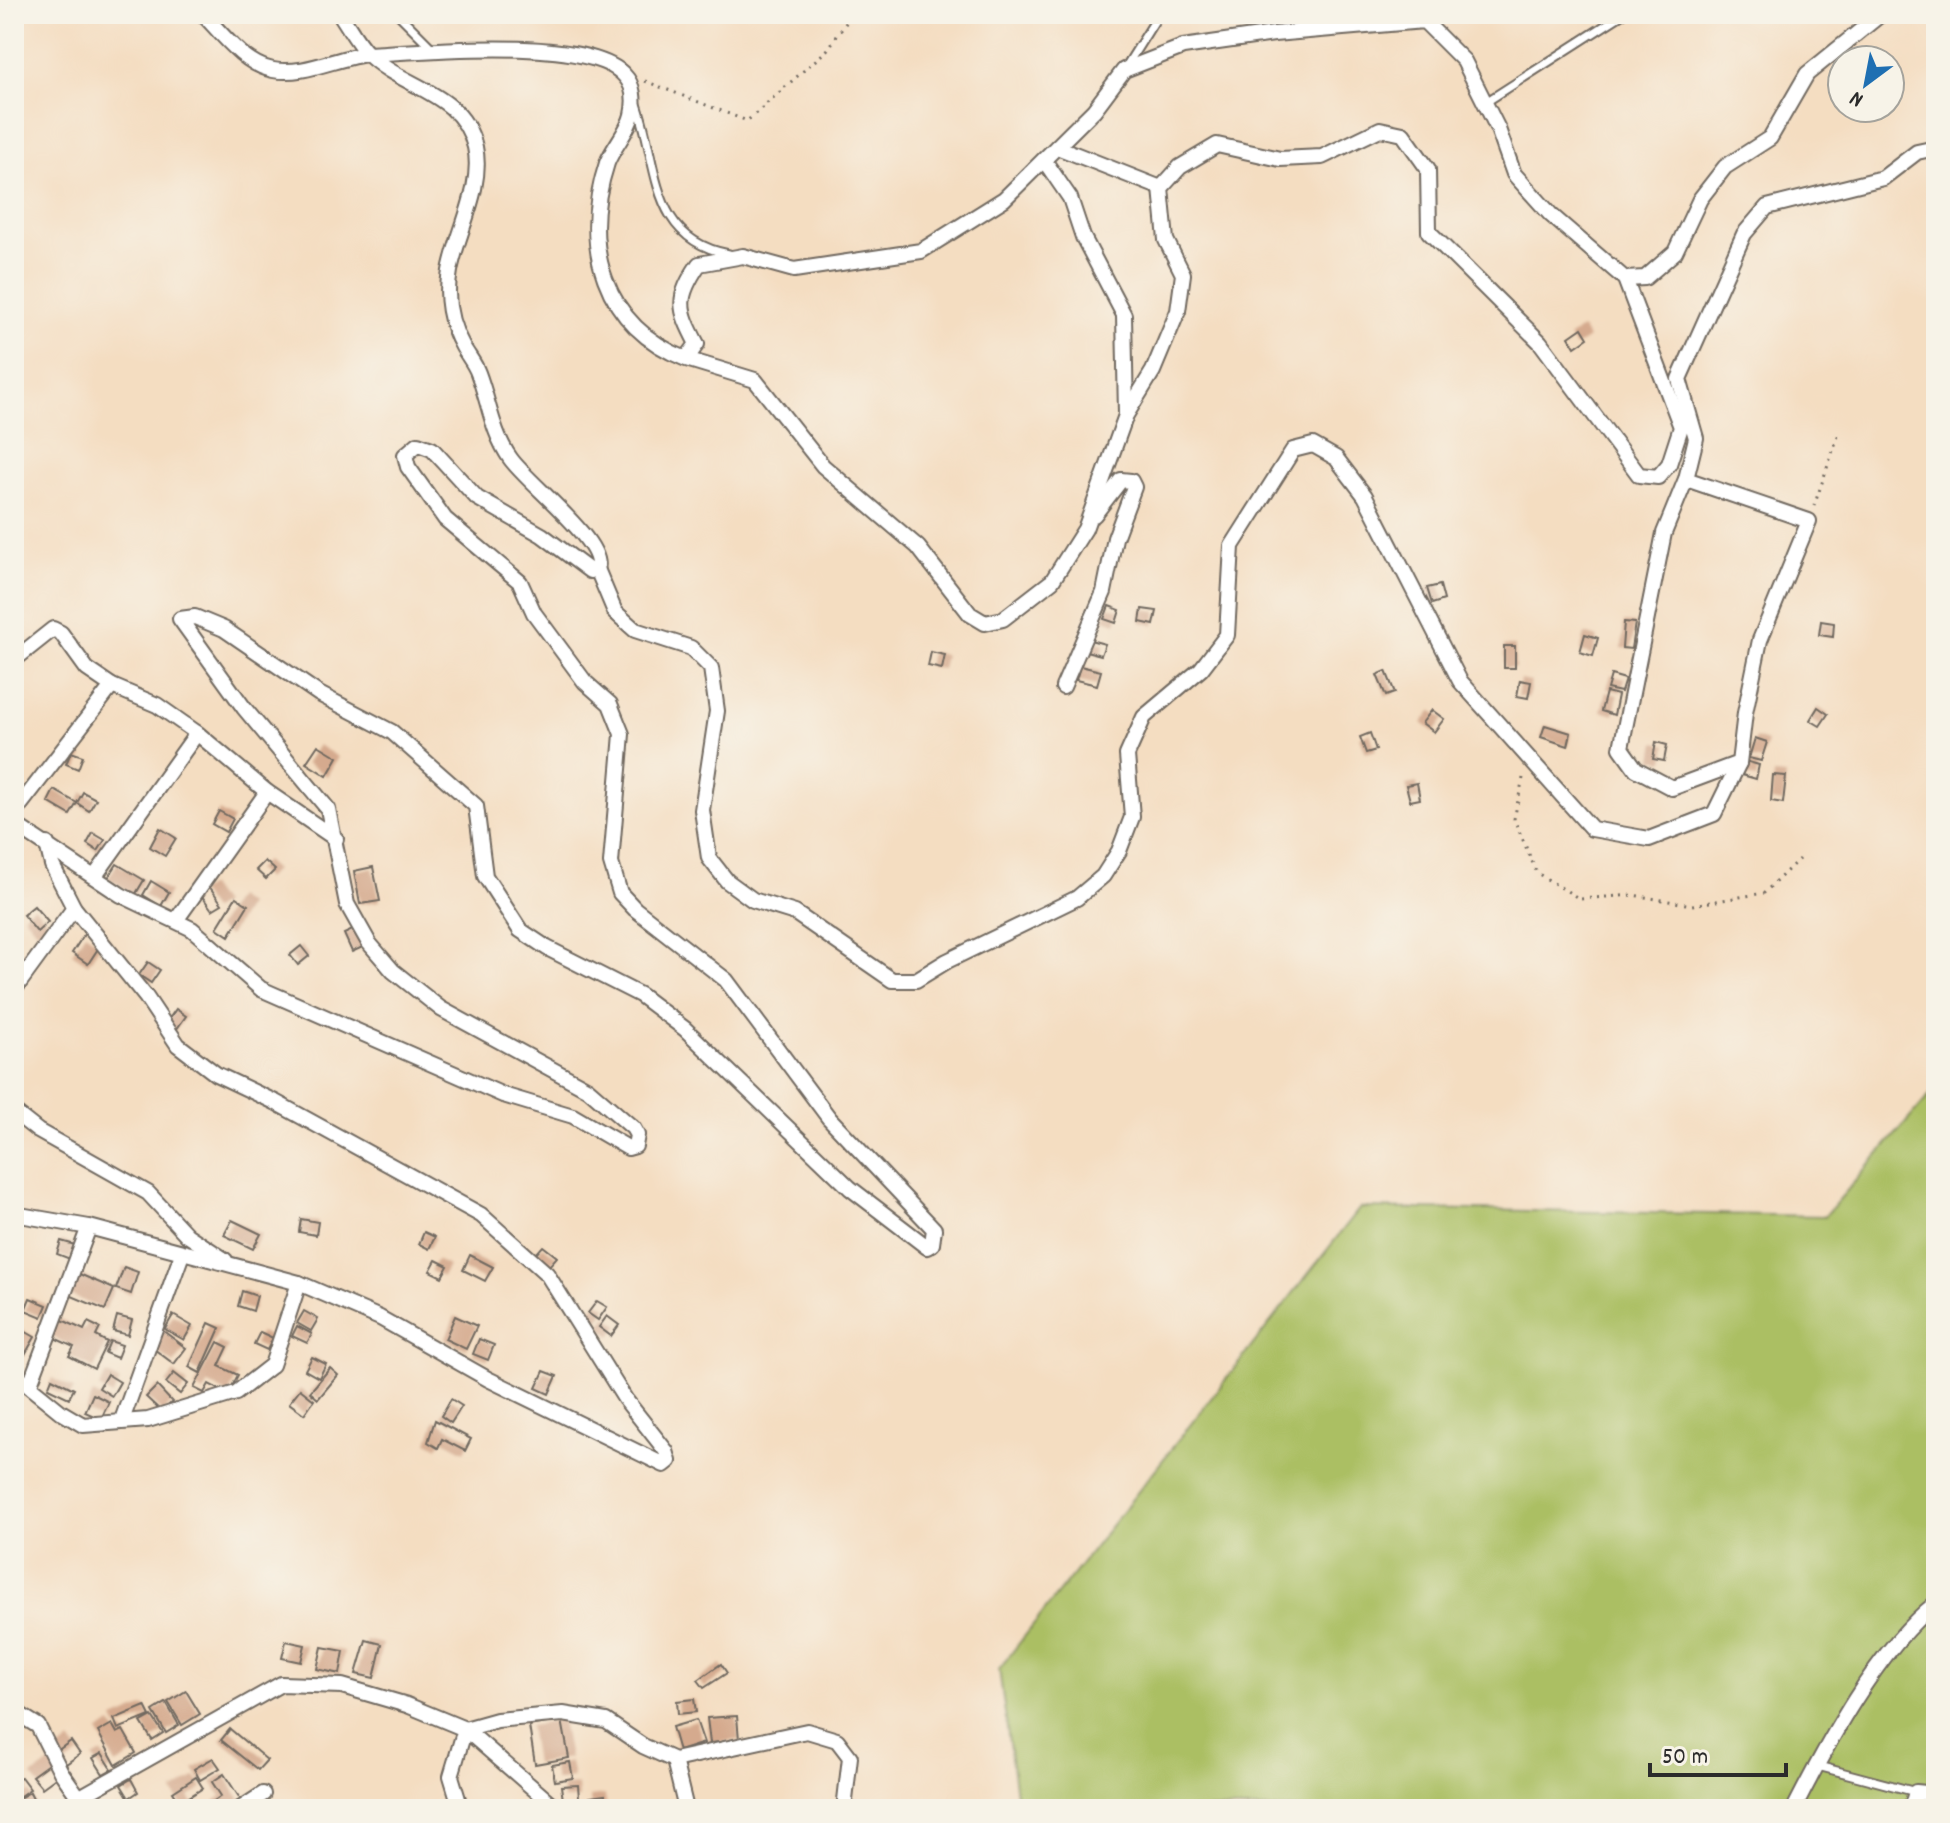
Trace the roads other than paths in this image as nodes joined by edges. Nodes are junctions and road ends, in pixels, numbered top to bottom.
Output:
1 (203, 14) edge
2 (340, 14) edge
3 (398, 14) edge
4 (1159, 14) edge
5 (1623, 14) edge
6 (1881, 14) edge
7 (1428, 17) edge
8 (1396, 19) edge
9 (432, 48) junction
10 (368, 54) junction
11 (1124, 70) junction
12 (634, 94) junction
13 (1486, 102) junction
14 (1057, 147) junction
15 (1936, 148) edge
16 (1044, 160) junction
17 (1161, 188) junction
18 (743, 256) junction
19 (1625, 279) junction
20 (686, 359) junction
21 (1671, 382) junction
22 (1126, 415) junction
23 (1686, 479) junction
24 (1085, 529) junction
25 (597, 569) junction
26 (14, 660) edge
27 (112, 686) junction
28 (1063, 687) dead end
29 (197, 733) junction
30 (1739, 763) junction
31 (267, 792) junction
32 (14, 813) edge
33 (14, 824) edge
34 (336, 839) junction
35 (47, 844) junction
36 (95, 876) junction
37 (74, 908) junction
38 (177, 919) junction
39 (14, 990) edge
40 (14, 1112) edge
41 (14, 1214) edge
42 (89, 1227) junction
43 (182, 1254) junction
44 (231, 1264) junction
45 (299, 1283) junction
46 (14, 1374) edge
47 (30, 1384) junction
48 (122, 1420) junction
49 (1936, 1603) edge
50 (14, 1711) edge
51 (465, 1729) junction
52 (674, 1760) junction
53 (1816, 1765) junction
54 (1916, 1792) junction
55 (263, 1794) dead end
56 (1936, 1794) edge
57 (83, 1803) edge
58 (240, 1809) edge
59 (461, 1809) edge
60 (557, 1809) edge
61 (686, 1809) edge
62 (844, 1809) edge
63 (1794, 1809) edge
64 (1911, 1809) edge

1 - 10 street
2 - 10 street
3 - 9 lane
4 - 11 lane
5 - 13 lane
6 - 19 street
7 - 8 street
7 - 13 street
8 - 11 street
9 - 10 street
9 - 12 street
10 - 25 street
11 - 14 street
12 - 18 lane
12 - 20 street
13 - 19 street
14 - 16 street
14 - 17 street
15 - 21 street
16 - 18 street
16 - 22 street
17 - 21 street
17 - 22 street
18 - 20 street
19 - 21 street
20 - 24 street
21 - 23 street
22 - 24 street
23 - 30 street
23 - 30 street
24 - 28 street
25 - 30 street
25 - 34 street
26 - 27 street
27 - 29 street
27 - 32 street
29 - 31 street
29 - 36 street
31 - 34 street
31 - 38 street
33 - 35 street
34 - 38 street
35 - 36 street
35 - 37 street
36 - 38 street
37 - 39 street
37 - 45 street
40 - 44 street
41 - 42 street
42 - 43 street
42 - 47 street
43 - 44 street
43 - 48 street
44 - 45 street
45 - 48 street
46 - 47 street
47 - 48 street
49 - 53 street
50 - 57 street
51 - 52 street
51 - 57 street
51 - 59 street
51 - 60 street
52 - 61 street
52 - 62 street
53 - 54 lane
53 - 63 street
54 - 56 street
54 - 64 street
55 - 58 street

